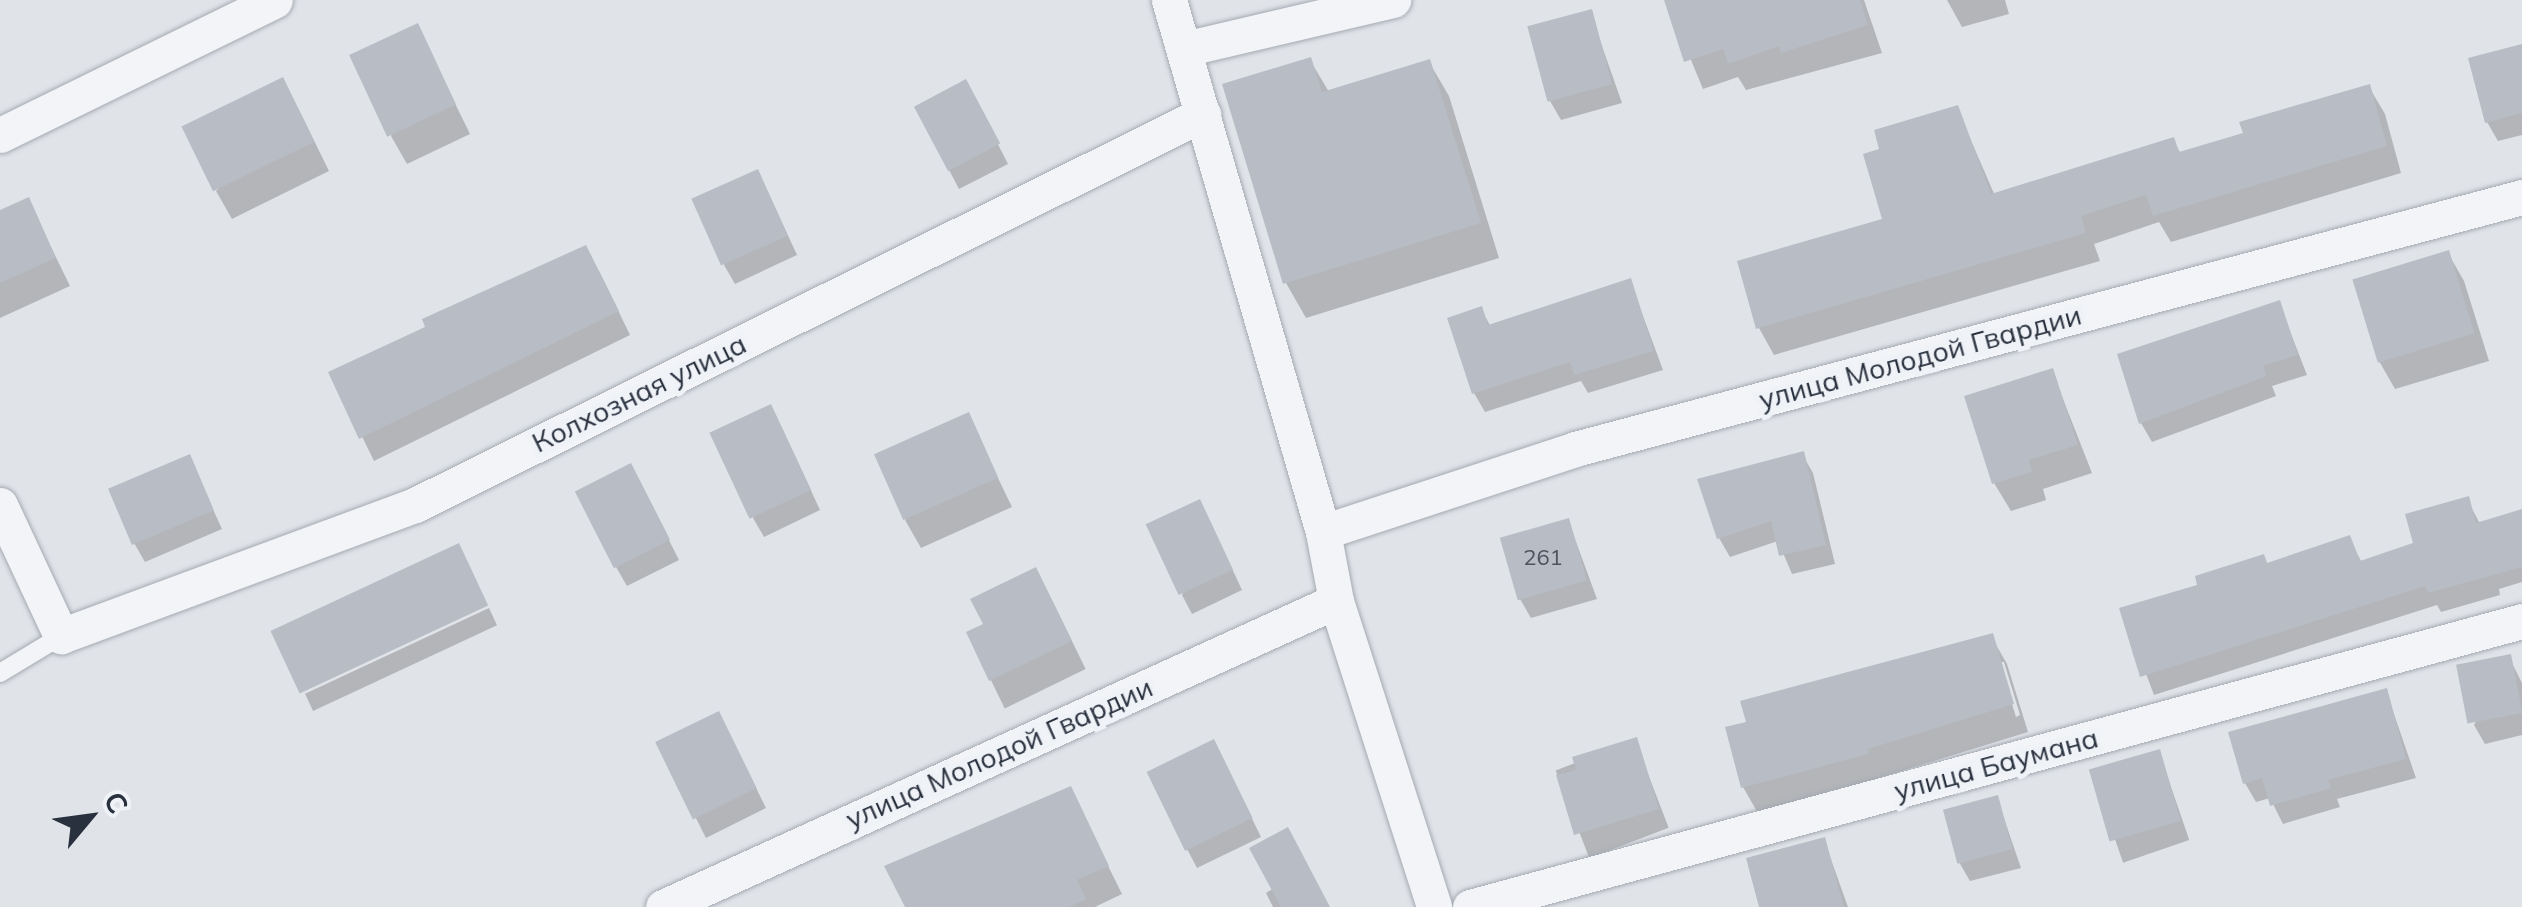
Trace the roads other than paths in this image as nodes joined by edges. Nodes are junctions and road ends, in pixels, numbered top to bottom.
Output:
1 (275, 0) edge
2 (1169, 0) edge
3 (1393, 0) edge
4 (1184, 49) junction
5 (1203, 114) junction
6 (0, 135) edge
7 (2522, 197) edge
8 (0, 505) edge
9 (1323, 532) junction
10 (1336, 601) junction
11 (2522, 621) edge
12 (60, 636) junction
13 (0, 674) edge
14 (663, 907) edge
15 (1434, 907) edge
16 (1470, 907) edge

1 - 6 street
2 - 4 street
3 - 4 street
4 - 5 street
5 - 9 street
5 - 12 street, Колхозная улица
7 - 9 street, улица Молодой Гвардии
8 - 12 street
9 - 10 street
10 - 14 street, улица Молодой Гвардии
10 - 15 street
11 - 16 street, улица Баумана
12 - 13 lane

